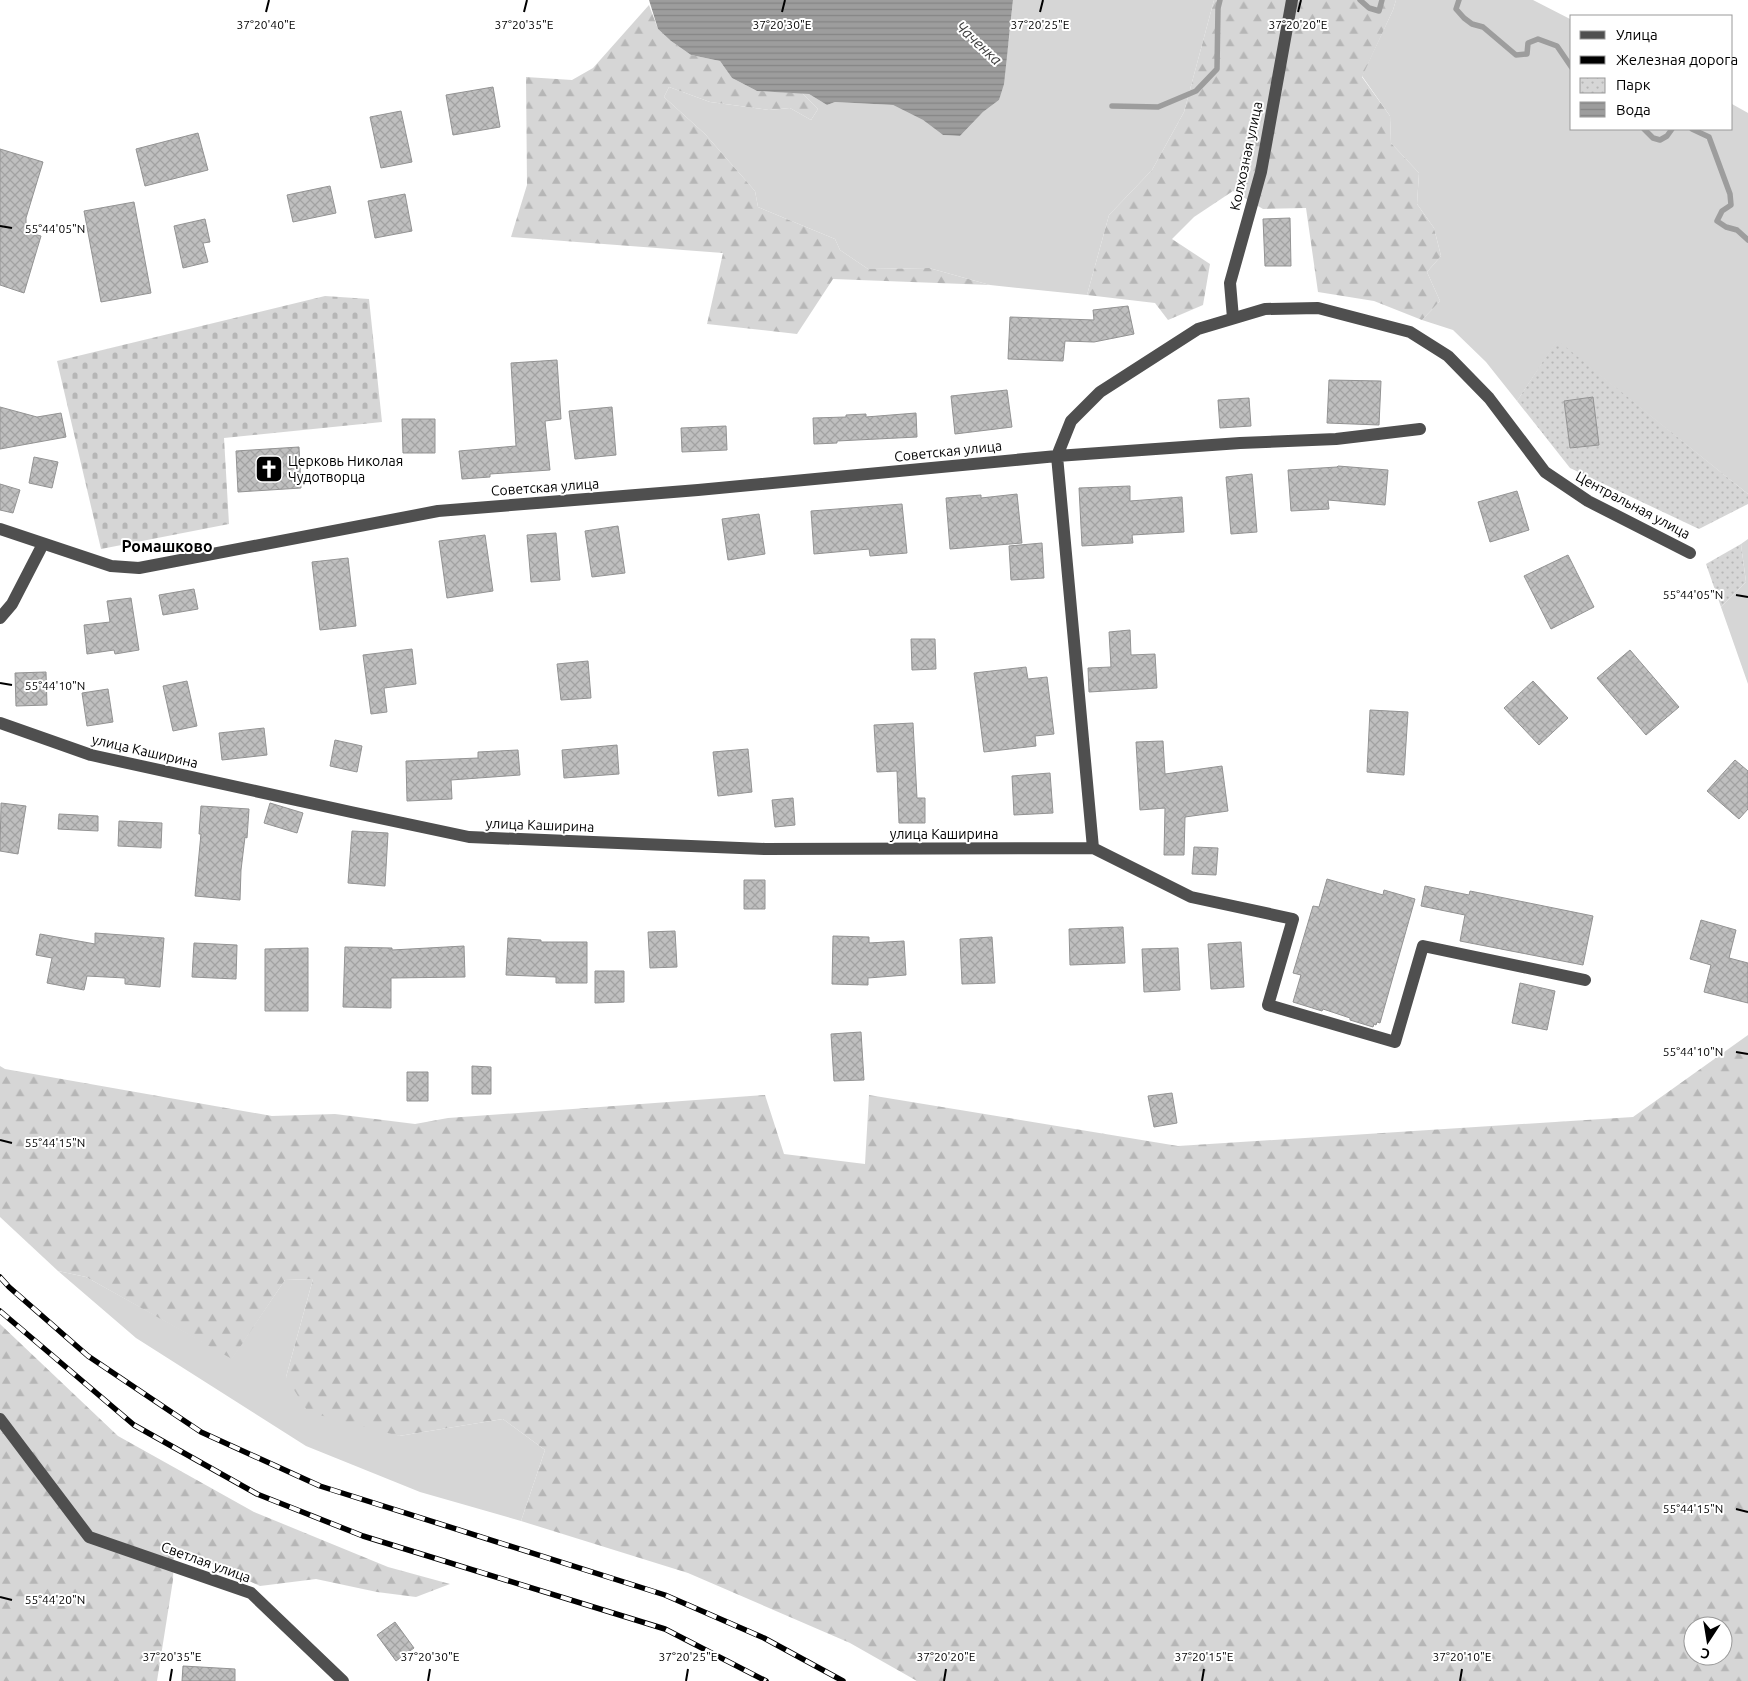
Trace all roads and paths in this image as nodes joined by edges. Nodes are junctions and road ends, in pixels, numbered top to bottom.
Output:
1 (1292, 0) edge
2 (1233, 318) junction
3 (1420, 429) dead end
4 (1057, 456) junction
5 (0, 529) edge
6 (43, 544) junction
7 (1690, 553) dead end
8 (0, 618) edge
9 (0, 723) edge
10 (1093, 848) junction
11 (1585, 980) dead end
12 (0, 1419) edge
13 (343, 1681) edge

1 - 2 street, Колхозная улица
2 - 4 street, Центральная улица
2 - 7 street, Центральная улица
3 - 4 street, Советская улица
4 - 6 street, Советская улица
4 - 10 street
5 - 6 street, Советская улица
6 - 8 street
9 - 10 street, улица Каширина
10 - 11 street
12 - 13 street, Светлая улица

